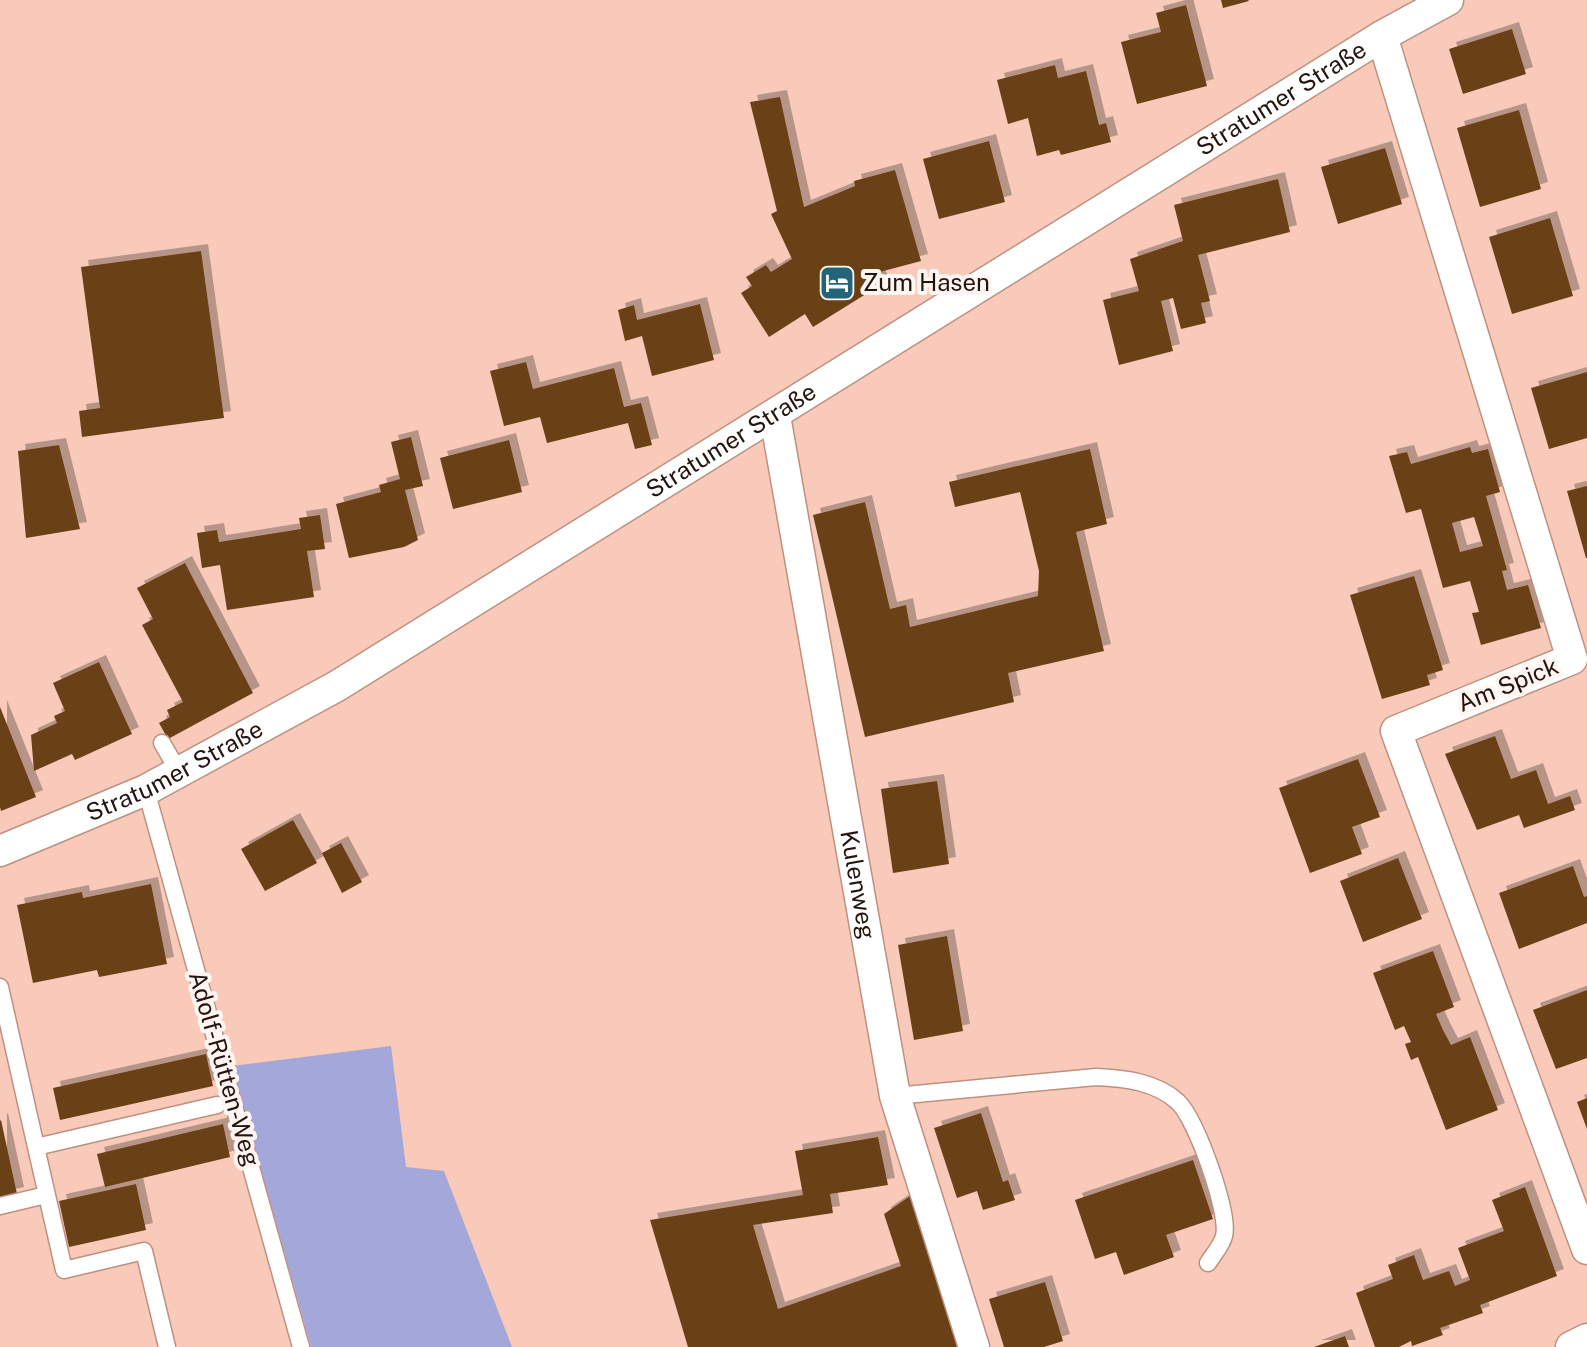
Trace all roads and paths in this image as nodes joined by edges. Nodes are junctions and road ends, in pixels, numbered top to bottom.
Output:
1 (1448, 0) edge
2 (1382, 36) junction
3 (775, 416) junction
4 (162, 743) dead end
5 (179, 772) junction
6 (146, 790) junction
7 (0, 851) edge
8 (0, 987) edge
9 (895, 1096) junction
10 (217, 1105) dead end
11 (36, 1147) junction
12 (46, 1195) junction
13 (0, 1206) edge
14 (1587, 1249) edge
15 (1208, 1263) dead end
16 (1587, 1339) edge
17 (167, 1347) edge
18 (301, 1347) edge
19 (974, 1347) edge
20 (1571, 1347) edge

1 - 2 street, Stratumer Straße
2 - 3 street, Stratumer Straße
2 - 14 street, Am Spick
3 - 5 street, Stratumer Straße
3 - 9 street, Kulenweg
4 - 5 lane
5 - 6 street, Stratumer Straße
6 - 7 street, Stratumer Straße
6 - 18 lane, Adolf-Rütten-Weg
8 - 11 lane
9 - 15 lane
9 - 19 street, Kulenweg
10 - 11 lane
11 - 12 lane
12 - 13 lane
12 - 17 lane
16 - 20 street

